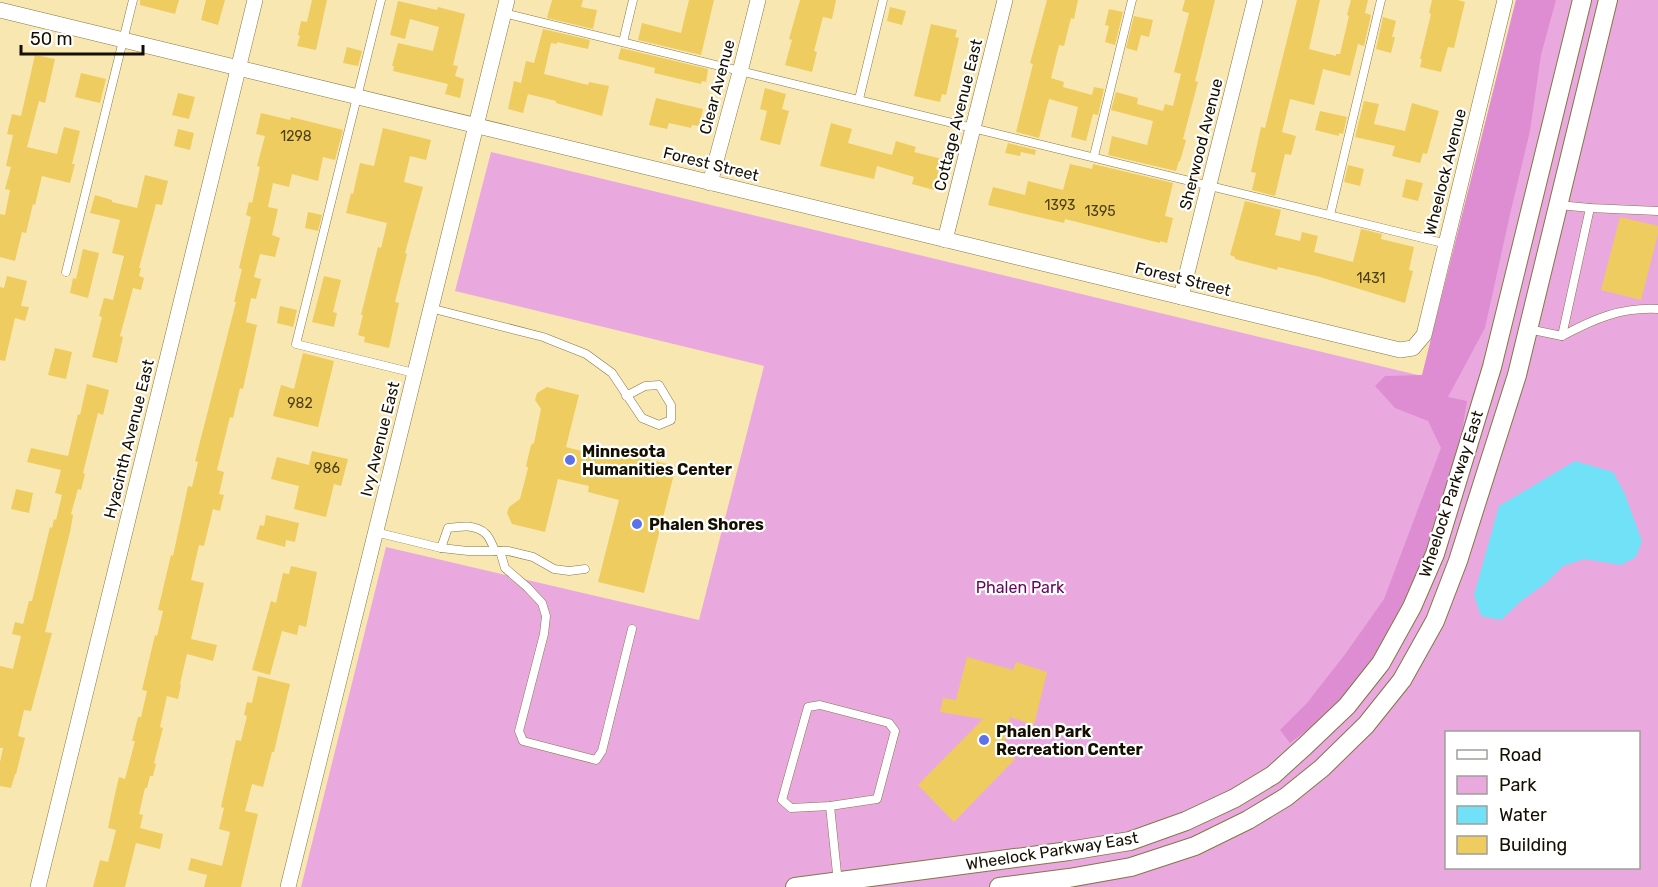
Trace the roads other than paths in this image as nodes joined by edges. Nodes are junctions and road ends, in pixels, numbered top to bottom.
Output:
1 (133, 0) edge
2 (255, 0) edge
3 (381, 0) edge
4 (633, 0) edge
5 (758, 0) edge
6 (883, 0) edge
7 (1005, 0) edge
8 (1132, 0) edge
9 (1255, 0) edge
10 (1381, 0) edge
11 (1505, 0) edge
12 (1582, 0) edge
13 (1608, 0) edge
14 (505, 6) edge
15 (2, 10) edge
16 (123, 40) junction
17 (623, 42) junction
18 (239, 68) junction
19 (740, 72) junction
20 (358, 97) junction
21 (859, 99) junction
22 (475, 126) junction
23 (973, 127) junction
24 (1094, 156) junction
25 (710, 183) junction
26 (1209, 184) junction
27 (1533, 201) junction
28 (1558, 205) junction
29 (1590, 208) junction
30 (1658, 211) edge
31 (1330, 214) junction
32 (945, 240) junction
33 (1447, 244) junction
34 (66, 272) dead end
35 (1181, 297) junction
36 (430, 308) junction
37 (1658, 309) edge
38 (1504, 321) junction
39 (1528, 329) junction
40 (1562, 336) junction
41 (1413, 348) joint
42 (414, 374) junction
43 (626, 396) junction
44 (375, 532) junction
45 (441, 548) junction
46 (498, 551) junction
47 (585, 569) dead end
48 (633, 629) dead end
49 (830, 806) junction
50 (838, 884) edge
51 (38, 887) edge
52 (288, 887) edge
53 (795, 887) edge
54 (999, 887) edge

1 - 16 lane
2 - 18 street, Hyacinth Avenue East
3 - 20 lane
4 - 17 lane
5 - 19 street, Clear Avenue
6 - 21 lane
7 - 23 street, Cottage Avenue East
8 - 24 lane
9 - 26 street, Sherwood Avenue
10 - 31 lane
11 - 33 street, Wheelock Avenue
12 - 27 street, Wheelock Parkway East
13 - 28 street, Wheelock Parkway East
14 - 17 lane
14 - 22 street, Ivy Avenue East
15 - 16 street, Forest Street
16 - 18 street, Forest Street
16 - 34 lane
17 - 19 lane
18 - 20 street, Forest Street
18 - 51 street, Hyacinth Avenue East
19 - 21 lane
19 - 25 street, Clear Avenue
20 - 22 street, Forest Street
20 - 42 lane
21 - 23 lane
22 - 25 street, Forest Street
22 - 36 street, Ivy Avenue East
23 - 24 lane
23 - 32 street, Cottage Avenue East
24 - 26 lane
25 - 32 street, Forest Street
26 - 31 lane
26 - 35 street, Sherwood Avenue
27 - 28 street
27 - 38 street, Wheelock Parkway East
28 - 29 lane
28 - 39 street, Wheelock Parkway East
29 - 30 lane
29 - 40 lane
31 - 33 lane
32 - 35 street, Forest Street
33 - 41 street, Wheelock Avenue
35 - 41 street, Forest Street
36 - 42 street, Ivy Avenue East
36 - 43 lane
37 - 40 lane
38 - 39 street
38 - 50 street, Wheelock Parkway East
39 - 40 lane
39 - 54 street, Wheelock Parkway East
42 - 44 street, Ivy Avenue East
43 - 43 lane
44 - 45 lane
44 - 52 street, Ivy Avenue East
45 - 46 lane
45 - 46 lane
46 - 47 lane
46 - 48 lane
49 - 49 lane
49 - 50 lane
50 - 53 street, Wheelock Parkway East

